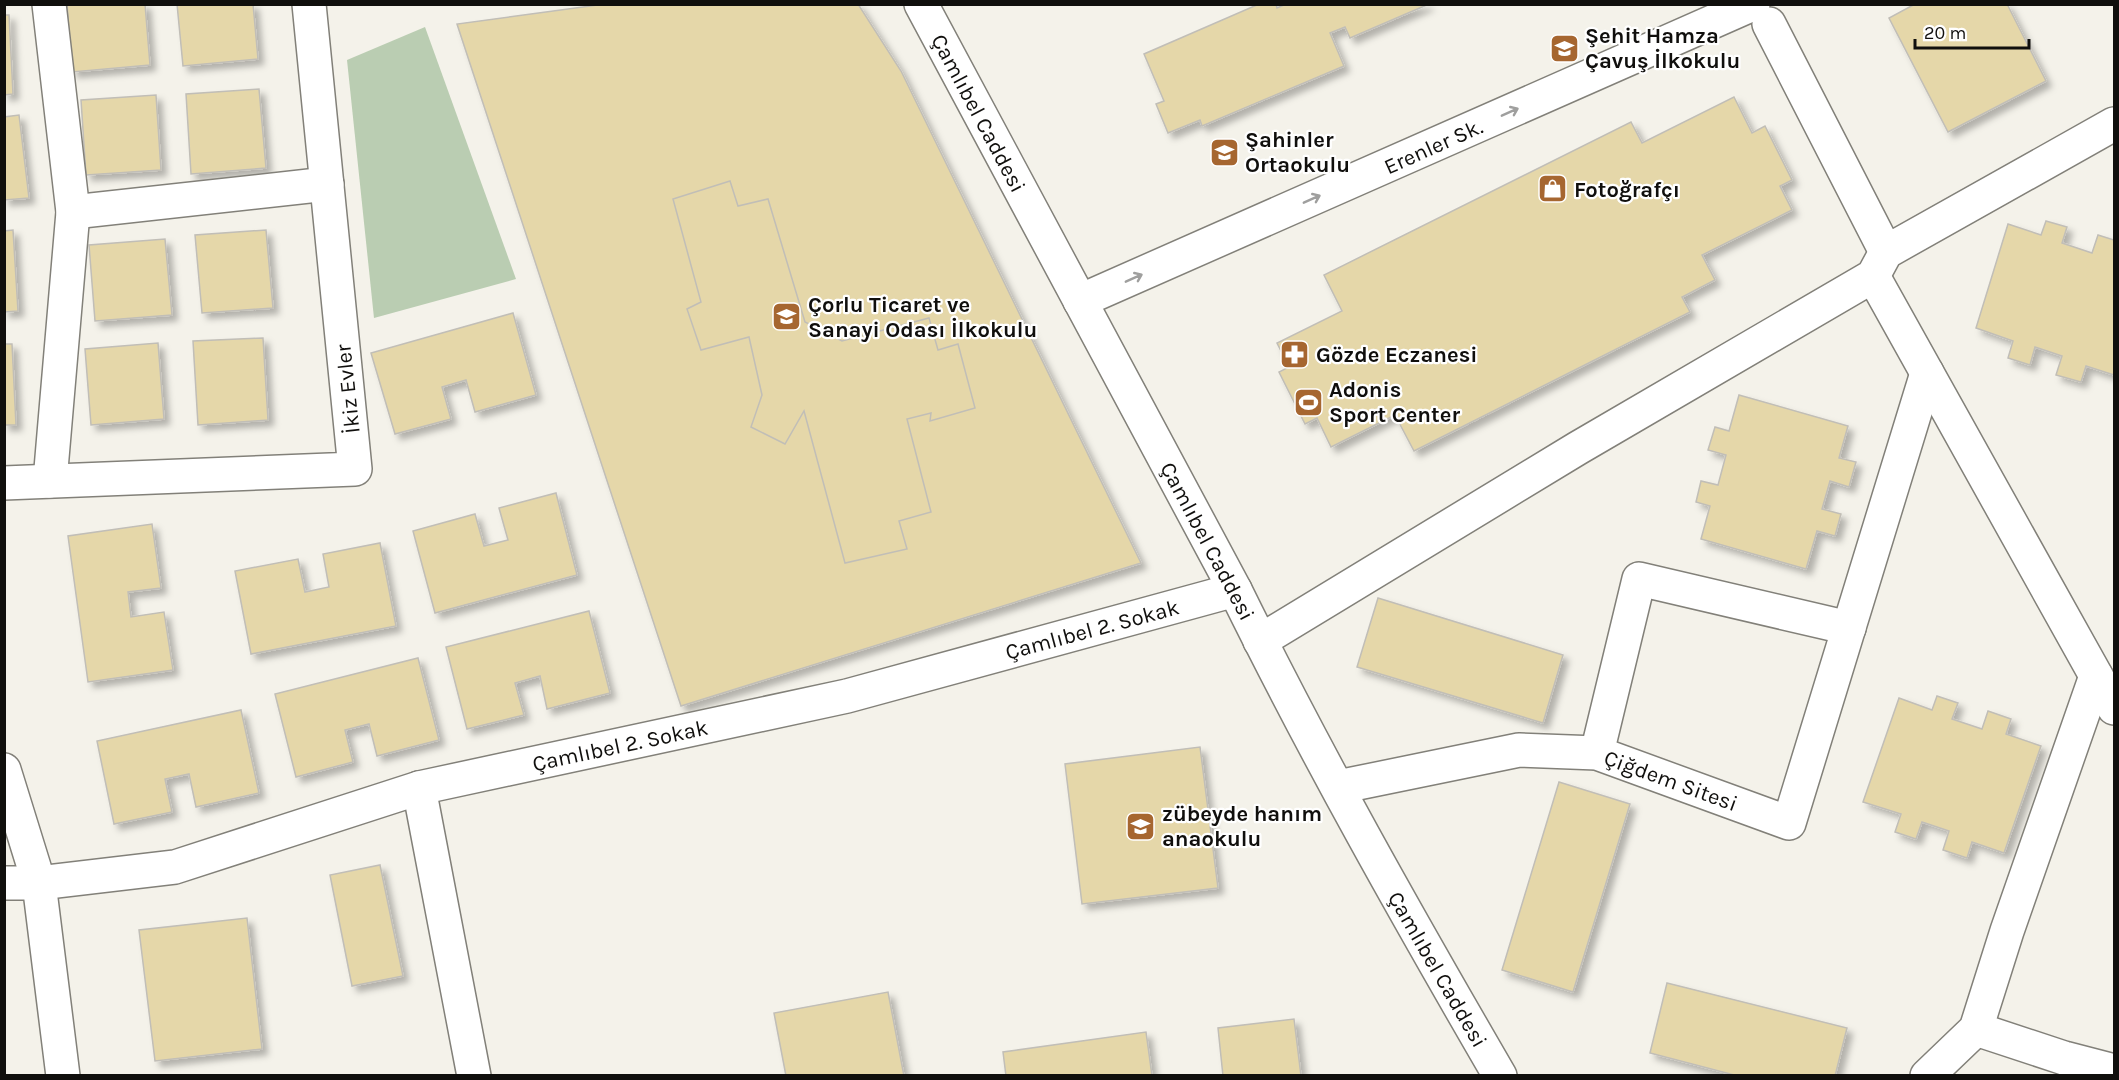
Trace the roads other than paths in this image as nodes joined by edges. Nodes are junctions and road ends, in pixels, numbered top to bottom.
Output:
1 (49, 4) edge
2 (309, 4) edge
3 (921, 4) edge
4 (1761, 14) edge
5 (2115, 124) edge
6 (327, 184) junction
7 (73, 212) junction
8 (1880, 264) junction
9 (1080, 302) junction
10 (1928, 373) junction
11 (51, 481) junction
12 (4, 483) edge
13 (1235, 590) junction
14 (1849, 628) junction
15 (1260, 641) junction
16 (2096, 676) junction
17 (2115, 708) edge
18 (1597, 753) junction
19 (4, 770) edge
20 (419, 788) junction
21 (1338, 788) junction
22 (4, 883) edge
23 (39, 883) junction
24 (1976, 1029) junction
25 (2062, 1067) edge
26 (2115, 1071) edge
27 (63, 1076) edge
28 (474, 1076) edge
29 (1500, 1076) edge
30 (1927, 1076) edge

1 - 7 street
2 - 6 street, İkiz Evler
3 - 9 street, Çamlıbel Caddesi
4 - 8 street
9 -> 4 street, Erenler Sk.
5 - 8 street
6 - 7 street
6 - 11 street, İkiz Evler
7 - 11 street
8 - 10 street
8 - 15 street
9 - 13 street, Çamlıbel Caddesi
10 - 14 street
10 - 16 street
11 - 12 street, İkiz Evler
13 - 15 street, Çamlıbel Caddesi
13 - 20 street, Çamlıbel 2. Sokak
14 - 18 street
14 - 18 street, Çiğdem Sitesi
15 - 21 street, Çamlıbel Caddesi
16 - 17 street
16 - 24 street
18 - 21 street, Çiğdem Sitesi
19 - 23 street
20 - 23 street, Çamlıbel 2. Sokak
20 - 28 street
21 - 29 street, Çamlıbel Caddesi
22 - 23 street, Çamlıbel 2. Sokak
23 - 27 street
24 - 25 street
24 - 30 street
25 - 26 street

